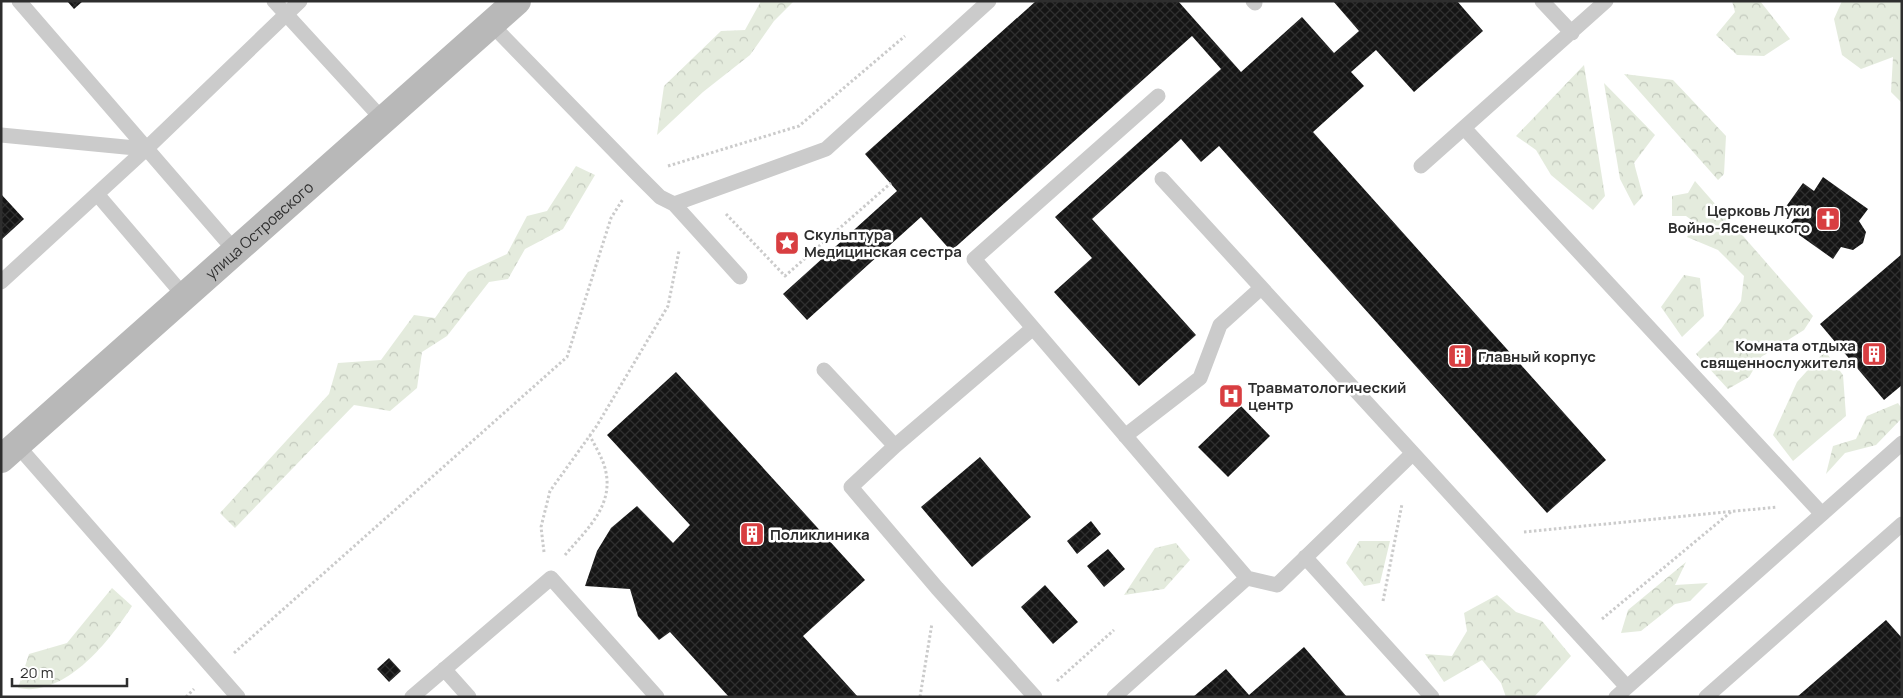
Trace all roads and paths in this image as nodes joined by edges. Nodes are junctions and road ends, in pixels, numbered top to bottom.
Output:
1 (19, 1) edge
2 (274, 1) edge
3 (300, 1) edge
4 (517, 1) edge
5 (989, 1) edge
6 (1542, 1) edge
7 (1606, 1) edge
8 (286, 14) junction
9 (492, 24) junction
10 (909, 32) dead end
11 (1572, 32) junction
12 (1158, 96) dead end
13 (384, 121) junction
14 (1464, 128) junction
15 (1, 135) edge
16 (146, 148) junction
17 (1420, 166) dead end
18 (638, 175) junction
19 (1162, 179) dead end
20 (890, 183) dead end
21 (97, 194) junction
22 (674, 204) junction
23 (726, 213) dead end
24 (686, 217) junction
25 (236, 252) junction
26 (740, 277) dead end
27 (1, 282) edge
28 (1261, 288) junction
29 (185, 297) junction
30 (1033, 328) junction
31 (824, 370) dead end
32 (590, 436) junction
33 (1125, 436) junction
34 (1902, 443) edge
35 (895, 446) junction
36 (9, 452) edge
37 (1412, 454) junction
38 (1810, 504) junction
39 (1732, 511) junction
40 (1822, 514) junction
41 (1902, 524) edge
42 (1486, 536) junction
43 (1305, 557) junction
44 (550, 558) dead end
45 (562, 558) dead end
46 (1247, 578) junction
47 (937, 588) junction
48 (1114, 630) dead end
49 (1376, 636) junction
50 (1580, 637) junction
51 (444, 669) junction
52 (215, 671) junction
53 (1052, 684) dead end
54 (1622, 692) edge
55 (655, 696) edge
56 (186, 697) edge
57 (238, 697) edge
58 (412, 697) edge
59 (468, 697) edge
60 (920, 697) edge
61 (1035, 697) edge
62 (1114, 697) edge
63 (1432, 697) edge
64 (1706, 697) edge

1 - 16 lane
2 - 8 lane
3 - 8 lane
4 - 9 main road, улица Островского
5 - 22 lane
6 - 11 lane
7 - 11 lane
8 - 13 lane
8 - 16 lane
9 - 13 main road, улица Островского
9 - 18 lane
10 - 18 path
11 - 14 lane
12 - 30 lane
13 - 25 main road, улица Островского
14 - 17 lane
14 - 38 lane
15 - 16 lane
16 - 21 lane
16 - 25 lane
18 - 22 lane
18 - 52 path
19 - 28 lane
20 - 23 path
21 - 27 lane
21 - 29 lane
22 - 24 lane
24 - 26 lane
24 - 32 path
25 - 29 main road, улица Островского
28 - 33 lane
28 - 37 lane
29 - 36 main road, улица Островского
30 - 33 lane
30 - 35 lane
31 - 35 lane
32 - 44 path
32 - 45 path
33 - 46 lane
34 - 40 lane
35 - 47 lane
36 - 52 lane
37 - 42 lane
37 - 43 lane
37 - 49 path
38 - 39 path
38 - 40 lane
39 - 42 path
39 - 50 path
40 - 54 lane
41 - 64 lane
42 - 50 lane
43 - 46 lane
43 - 49 lane
46 - 62 lane
47 - 60 path
47 - 61 lane
48 - 53 path
49 - 63 lane
50 - 54 lane
51 - 55 lane
51 - 58 lane
51 - 59 lane
52 - 56 path
52 - 57 lane

